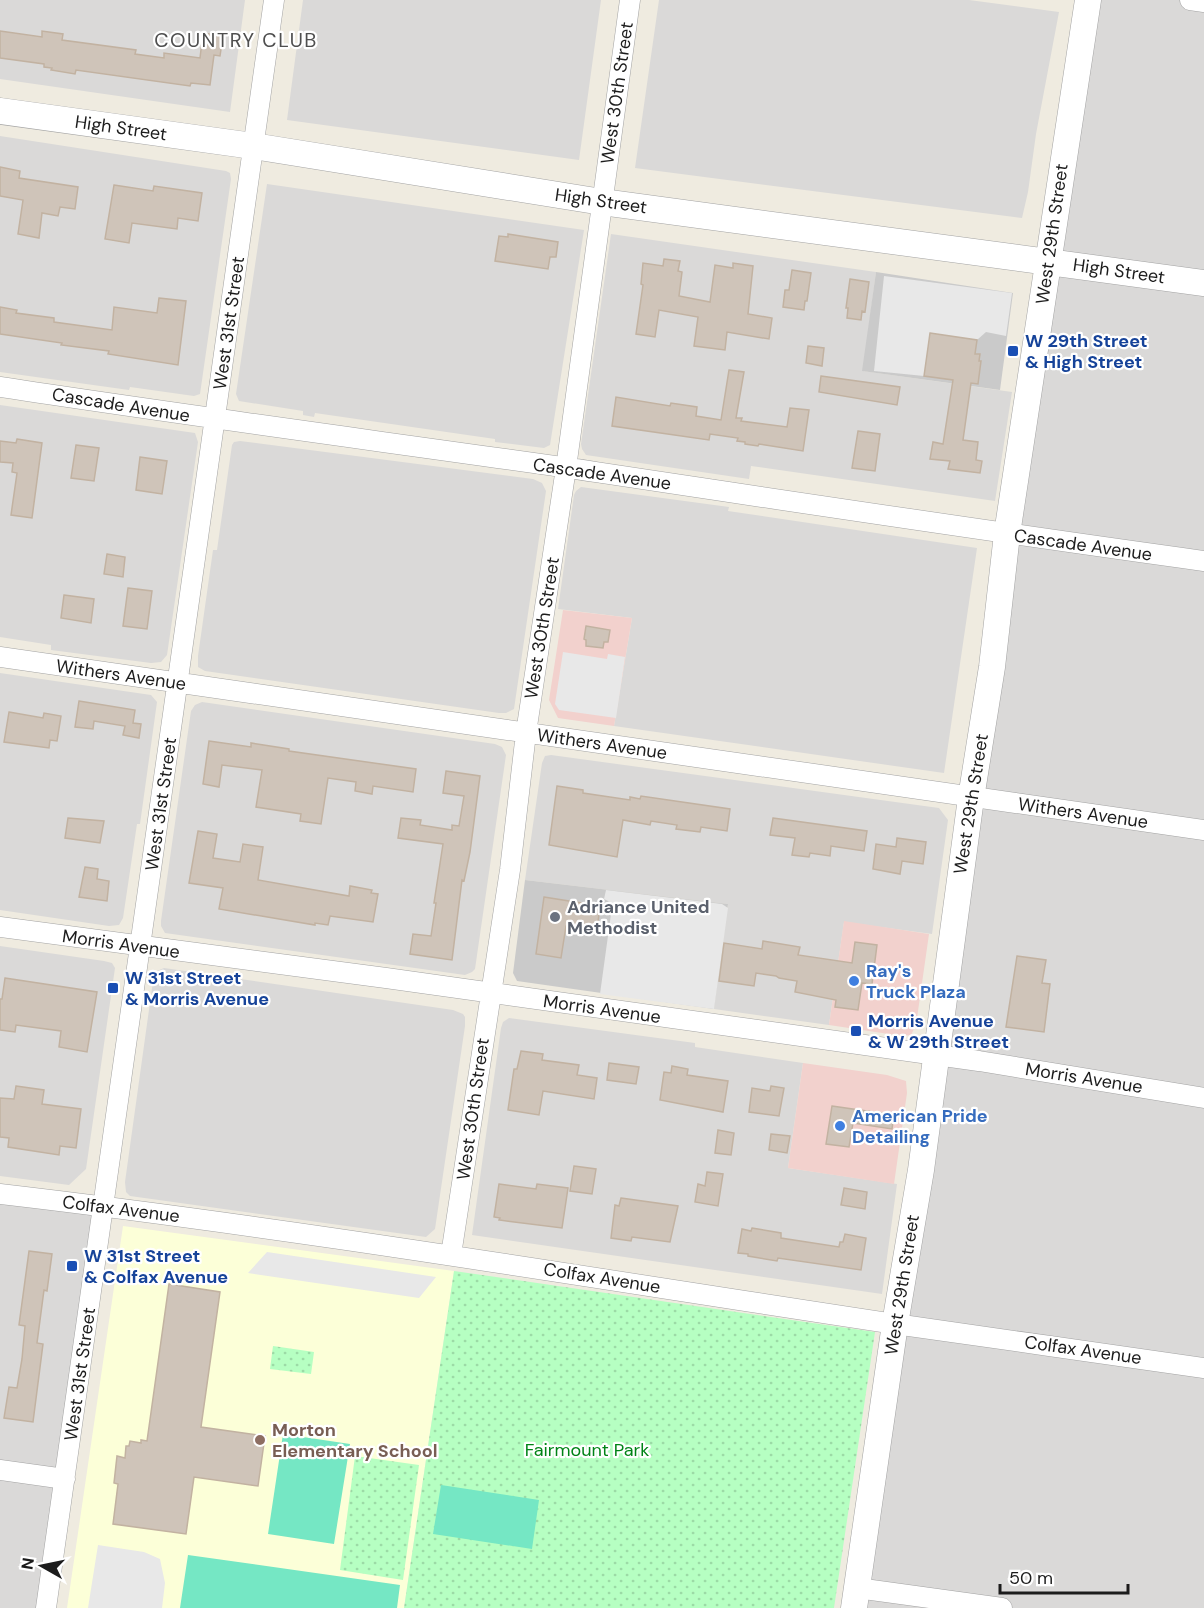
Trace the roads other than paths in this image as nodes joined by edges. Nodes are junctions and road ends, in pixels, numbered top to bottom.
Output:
1 (274, 0) edge
2 (630, 0) edge
3 (1088, 0) edge
4 (1190, 0) edge
5 (1204, 2) edge
6 (0, 111) edge
7 (253, 147) junction
8 (602, 202) junction
9 (1048, 261) junction
10 (1204, 282) edge
11 (0, 387) edge
12 (216, 420) junction
13 (566, 468) junction
14 (1007, 534) junction
15 (1204, 561) edge
16 (0, 657) edge
17 (178, 683) junction
18 (526, 733) junction
19 (971, 798) junction
20 (1204, 830) edge
21 (0, 927) edge
22 (140, 947) junction
23 (489, 994) junction
24 (937, 1056) junction
25 (1204, 1098) edge
26 (0, 1194) edge
27 (105, 1206) junction
28 (451, 1255) junction
29 (895, 1324) junction
30 (1204, 1368) edge
31 (0, 1470) edge
32 (65, 1479) junction
33 (855, 1598) edge
34 (46, 1608) edge
35 (1002, 1608) edge

1 - 7 street, West 31st Street
2 - 8 street, West 30th Street
3 - 9 street, West 29th Street
4 - 5 street
6 - 7 street, High Street
7 - 8 street, High Street
7 - 12 street, West 31st Street
8 - 9 street, High Street
8 - 13 street, West 30th Street
9 - 10 street, High Street
9 - 14 street, West 29th Street
11 - 12 street, Cascade Avenue
12 - 13 street, Cascade Avenue
12 - 17 street, West 31st Street
13 - 14 street, Cascade Avenue
13 - 18 street, West 30th Street
14 - 15 street, Cascade Avenue
14 - 19 street, West 29th Street
16 - 17 street, Withers Avenue
17 - 18 street, Withers Avenue
17 - 22 street, West 31st Street
18 - 19 street, Withers Avenue
18 - 23 street, West 30th Street
19 - 20 street, Withers Avenue
19 - 24 street, West 29th Street
21 - 22 street, Morris Avenue
22 - 23 street, Morris Avenue
22 - 27 street, West 31st Street
23 - 24 street, Morris Avenue
23 - 28 street, West 30th Street
24 - 25 street, Morris Avenue
24 - 29 street, West 29th Street
26 - 27 street, Colfax Avenue
27 - 28 street, Colfax Avenue
27 - 32 street, West 31st Street
28 - 29 street, Colfax Avenue
29 - 30 street, Colfax Avenue
29 - 33 street, West 29th Street
31 - 32 street
32 - 34 street, West 31st Street
33 - 35 street

